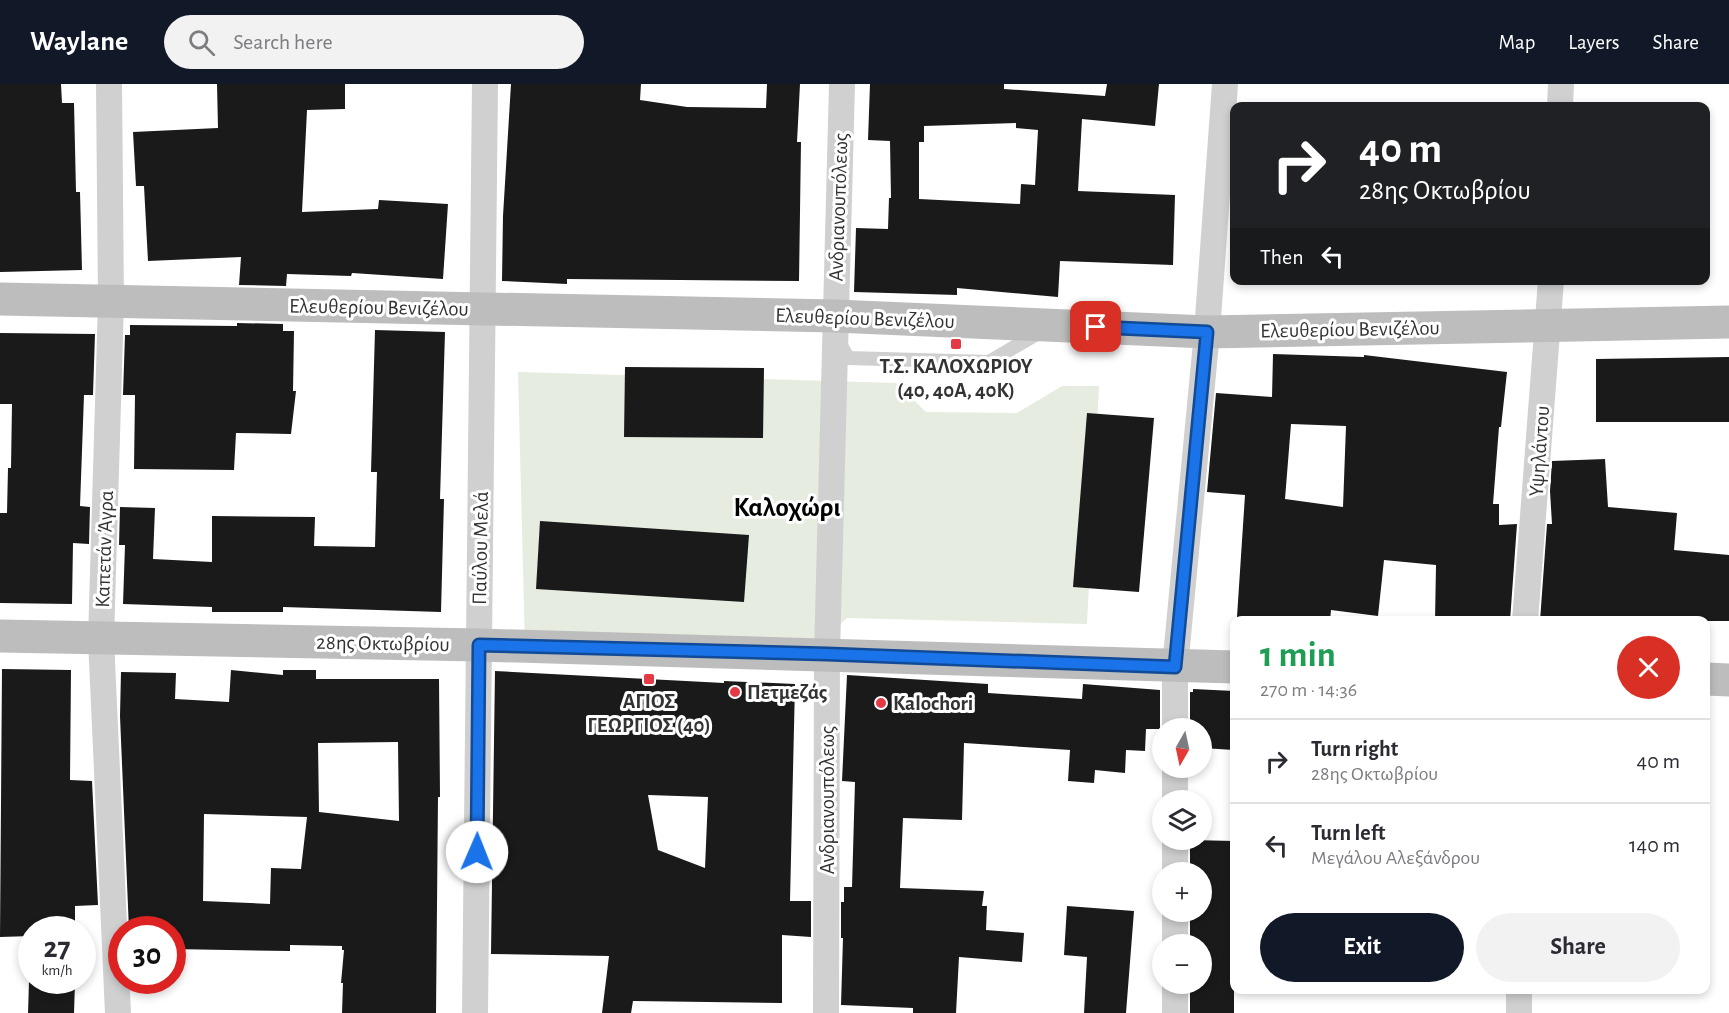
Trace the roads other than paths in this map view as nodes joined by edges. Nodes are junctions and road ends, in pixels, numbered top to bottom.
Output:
1 (109, 84) edge
2 (485, 84) edge
3 (842, 84) edge
4 (1225, 84) edge
5 (1561, 84) edge
6 (1560, 102) edge
7 (1551, 285) edge
8 (0, 299) edge
9 (111, 302) junction
10 (483, 309) junction
11 (1729, 322) edge
12 (831, 323) junction
13 (1549, 325) junction
14 (1207, 332) junction
15 (1526, 616) edge
16 (0, 636) edge
17 (101, 639) junction
18 (479, 645) junction
19 (827, 654) junction
20 (1175, 667) junction
21 (1230, 667) edge
22 (1710, 679) edge
23 (1729, 680) edge
24 (1175, 718) edge
25 (1175, 994) edge
26 (1519, 994) edge
27 (118, 1013) edge
28 (476, 1013) edge
29 (826, 1013) edge
30 (1175, 1013) edge
31 (1519, 1013) edge

1 - 9 street, Καπετάν Άγρα
2 - 10 street, Παύλου Μελά
3 - 12 street, Ανδριανουπόλεως
4 - 14 street
5 - 6 street
7 - 13 street, Υψηλάντου
8 - 9 main road, Ελευθερίου Βενιζέλου
9 - 10 main road, Ελευθερίου Βενιζέλου
9 - 17 street, Καπετάν Άγρα
10 - 12 main road, Ελευθερίου Βενιζέλου
10 - 18 street, Παύλου Μελά
11 - 13 main road, Ελευθερίου Βενιζέλου
12 - 14 main road, Ελευθερίου Βενιζέλου
12 - 19 street, Ανδριανουπόλεως
13 - 14 main road, Ελευθερίου Βενιζέλου
13 - 15 street, Υψηλάντου
14 - 20 street
16 - 17 main road, 28ης Οκτωβρίου
17 - 18 main road, 28ης Οκτωβρίου
17 - 27 street, Καπετάν Άγρα
18 - 19 main road, 28ης Οκτωβρίου
18 - 28 street, Παύλου Μελά
19 - 20 main road, 28ης Οκτωβρίου
19 - 29 street, Ανδριανουπόλεως
20 - 21 main road, 28ης Οκτωβρίου
20 - 24 street
22 - 23 main road
25 - 30 street
26 - 31 street

